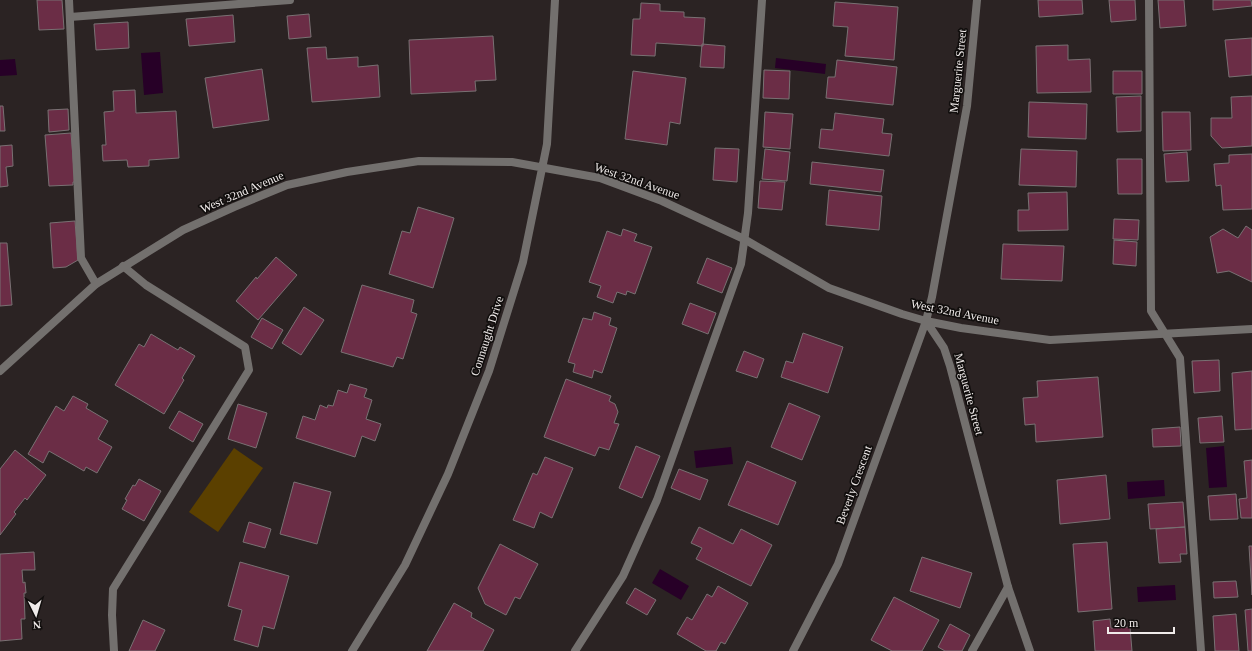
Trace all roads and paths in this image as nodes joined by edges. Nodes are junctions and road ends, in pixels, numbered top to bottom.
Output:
1 (70, 0) edge
2 (290, 0) edge
3 (555, 0) edge
4 (762, 0) edge
5 (977, 0) edge
6 (1149, 0) edge
7 (70, 17) junction
8 (542, 168) junction
9 (744, 239) junction
10 (123, 266) junction
11 (96, 284) junction
12 (926, 321) junction
13 (1252, 329) edge
14 (1165, 334) junction
15 (0, 371) edge
16 (1008, 587) junction
17 (356, 649) edge
18 (114, 651) edge
19 (575, 651) edge
20 (793, 651) edge
21 (972, 651) edge
22 (1030, 651) edge
23 (1201, 651) edge

1 - 7 street
2 - 7 street
3 - 8 street, Connaught Drive
4 - 9 street
5 - 12 street, Marguerite Street
6 - 14 street
7 - 11 street
8 - 9 street, West 32nd Avenue
8 - 10 street, West 32nd Avenue
8 - 17 street, Connaught Drive
9 - 12 street, West 32nd Avenue
9 - 19 street
10 - 11 street, West 32nd Avenue
10 - 18 street
11 - 15 street, West 32nd Avenue
12 - 14 street, West 32nd Avenue
12 - 16 street, Marguerite Street
12 - 20 street, Beverly Crescent
13 - 14 street, West 32nd Avenue
14 - 23 street
16 - 21 street
16 - 22 street, Marguerite Street

